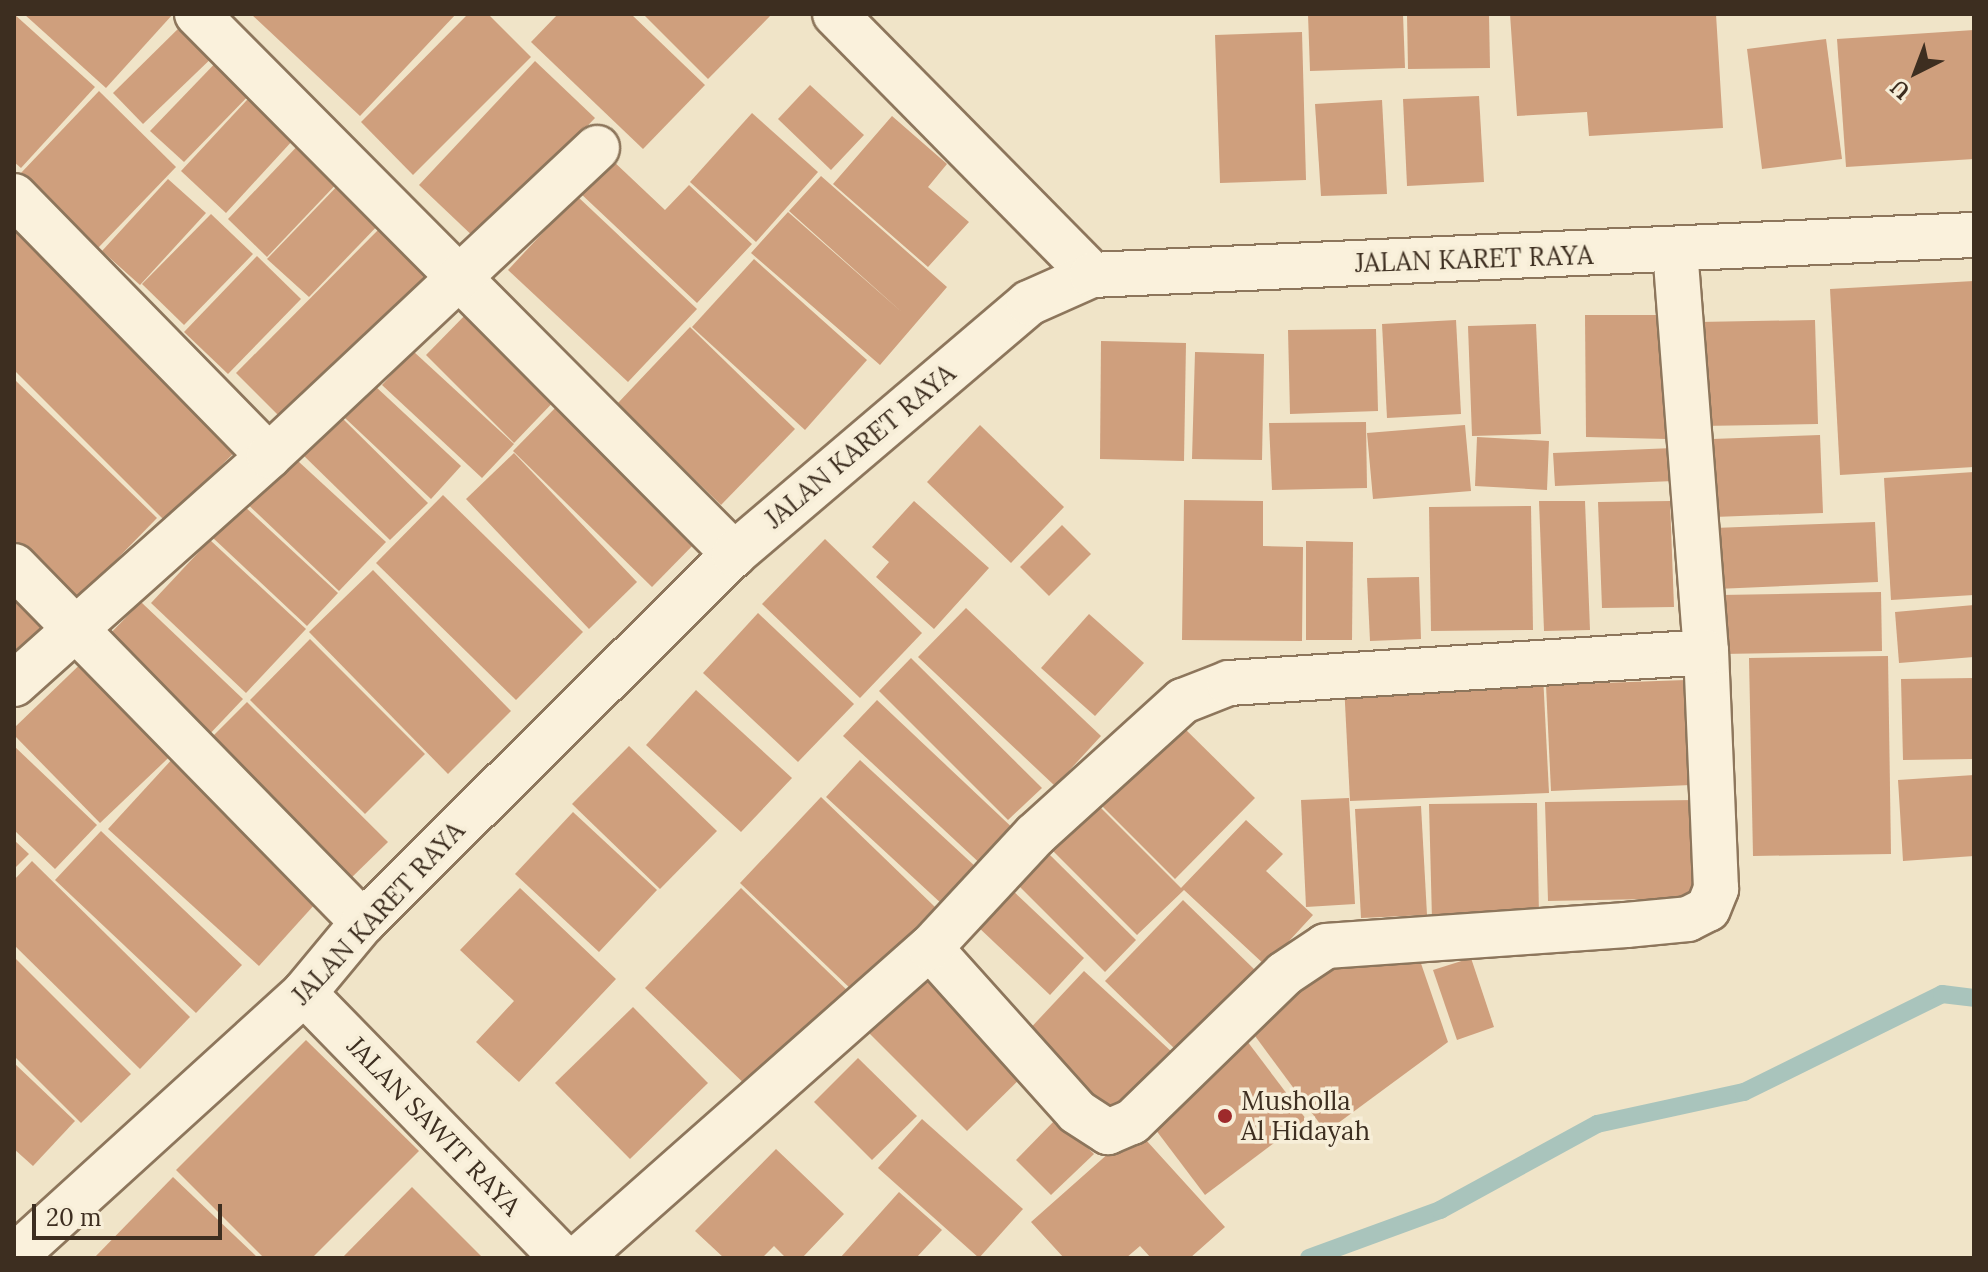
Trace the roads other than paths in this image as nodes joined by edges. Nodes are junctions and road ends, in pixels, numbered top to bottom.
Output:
1 (197, 14) edge
2 (835, 14) edge
3 (597, 148) dead end
4 (14, 196) edge
5 (1974, 235) edge
6 (1675, 250) junction
7 (1092, 275) junction
8 (455, 278) junction
9 (269, 456) junction
10 (734, 554) junction
11 (14, 566) edge
12 (75, 626) junction
13 (1706, 652) junction
14 (14, 684) edge
15 (363, 922) junction
16 (930, 948) junction
17 (304, 993) junction
18 (14, 1257) edge
19 (563, 1258) edge
20 (579, 1258) edge

1 - 8 street
2 - 7 street
3 - 8 street
4 - 9 street
5 - 6 street, JALAN KARET RAYA
6 - 7 street, JALAN KARET RAYA
6 - 13 street
7 - 10 street, JALAN KARET RAYA
8 - 9 street
8 - 10 street
9 - 12 street
10 - 15 street, JALAN KARET RAYA
11 - 12 street
12 - 14 street
12 - 15 street
13 - 16 street
13 - 16 street
15 - 17 street, JALAN KARET RAYA
16 - 20 street
17 - 18 street, JALAN KARET RAYA
17 - 19 street, JALAN SAWIT RAYA

